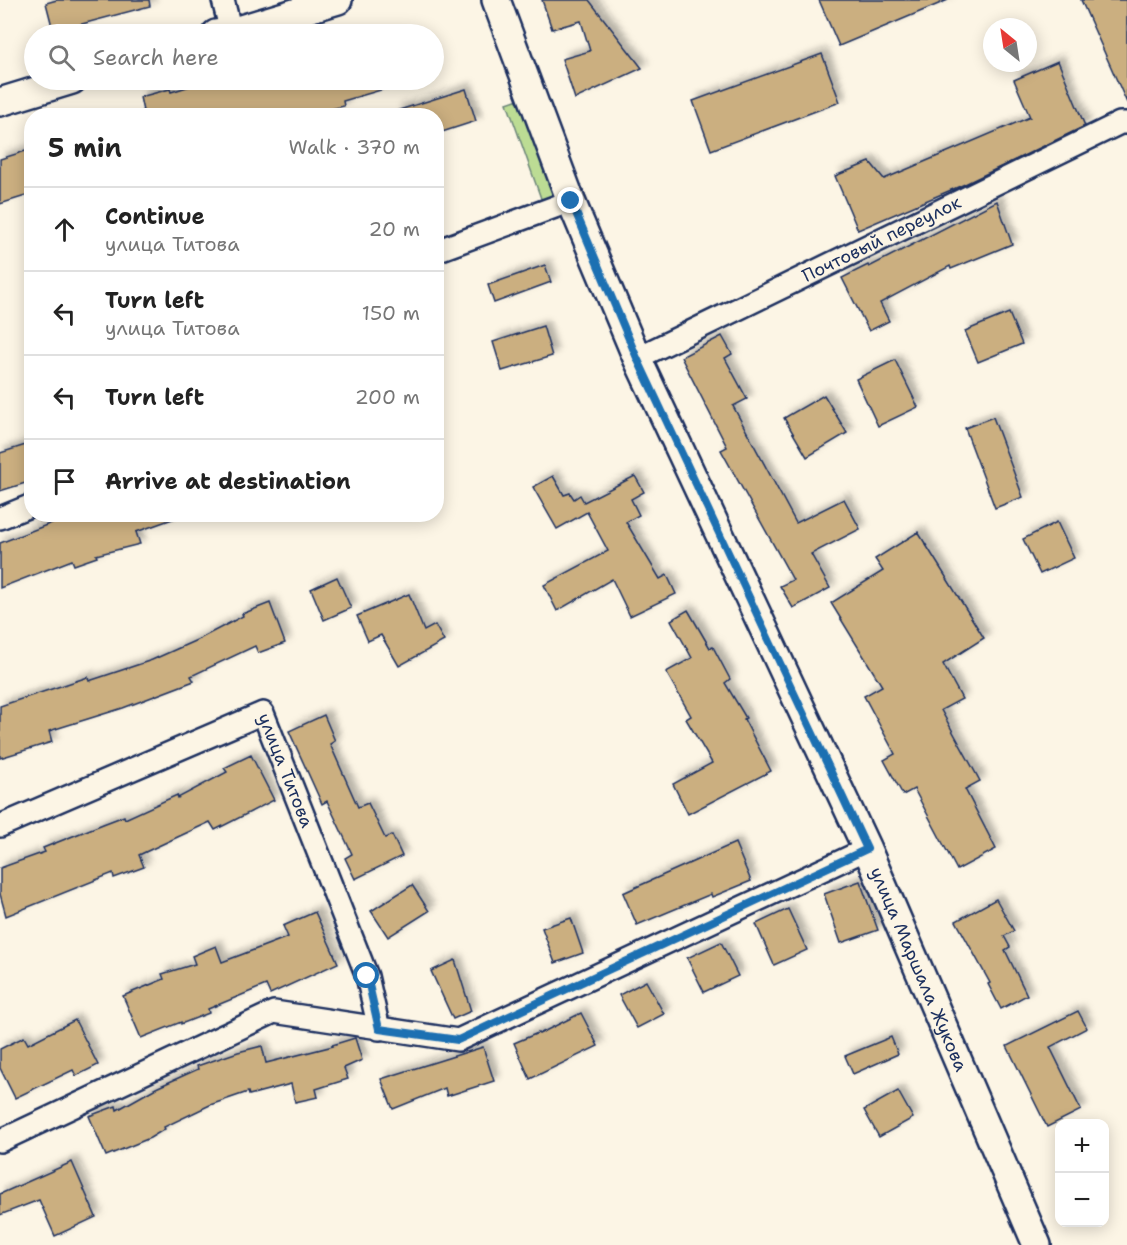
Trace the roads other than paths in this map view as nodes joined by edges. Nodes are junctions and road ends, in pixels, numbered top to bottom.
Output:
1 (223, 0) edge
2 (338, 0) edge
3 (496, 0) edge
4 (224, 24) edge
5 (255, 24) edge
6 (39, 90) edge
7 (0, 102) edge
8 (1127, 123) edge
9 (571, 201) junction
10 (444, 248) edge
11 (637, 358) junction
12 (24, 508) edge
13 (0, 518) edge
14 (0, 826) edge
15 (867, 849) junction
16 (379, 1029) junction
17 (0, 1141) edge
18 (1037, 1245) edge

1 - 4 street
2 - 5 street
3 - 9 street, улица Маршала Жукова
6 - 7 street
8 - 11 street, Почтовый переулок
9 - 10 street
9 - 11 street, улица Маршала Жукова
11 - 15 street, улица Маршала Жукова
12 - 13 street
14 - 16 street, улица Титова
15 - 16 street
15 - 18 street, улица Маршала Жукова
16 - 17 street

